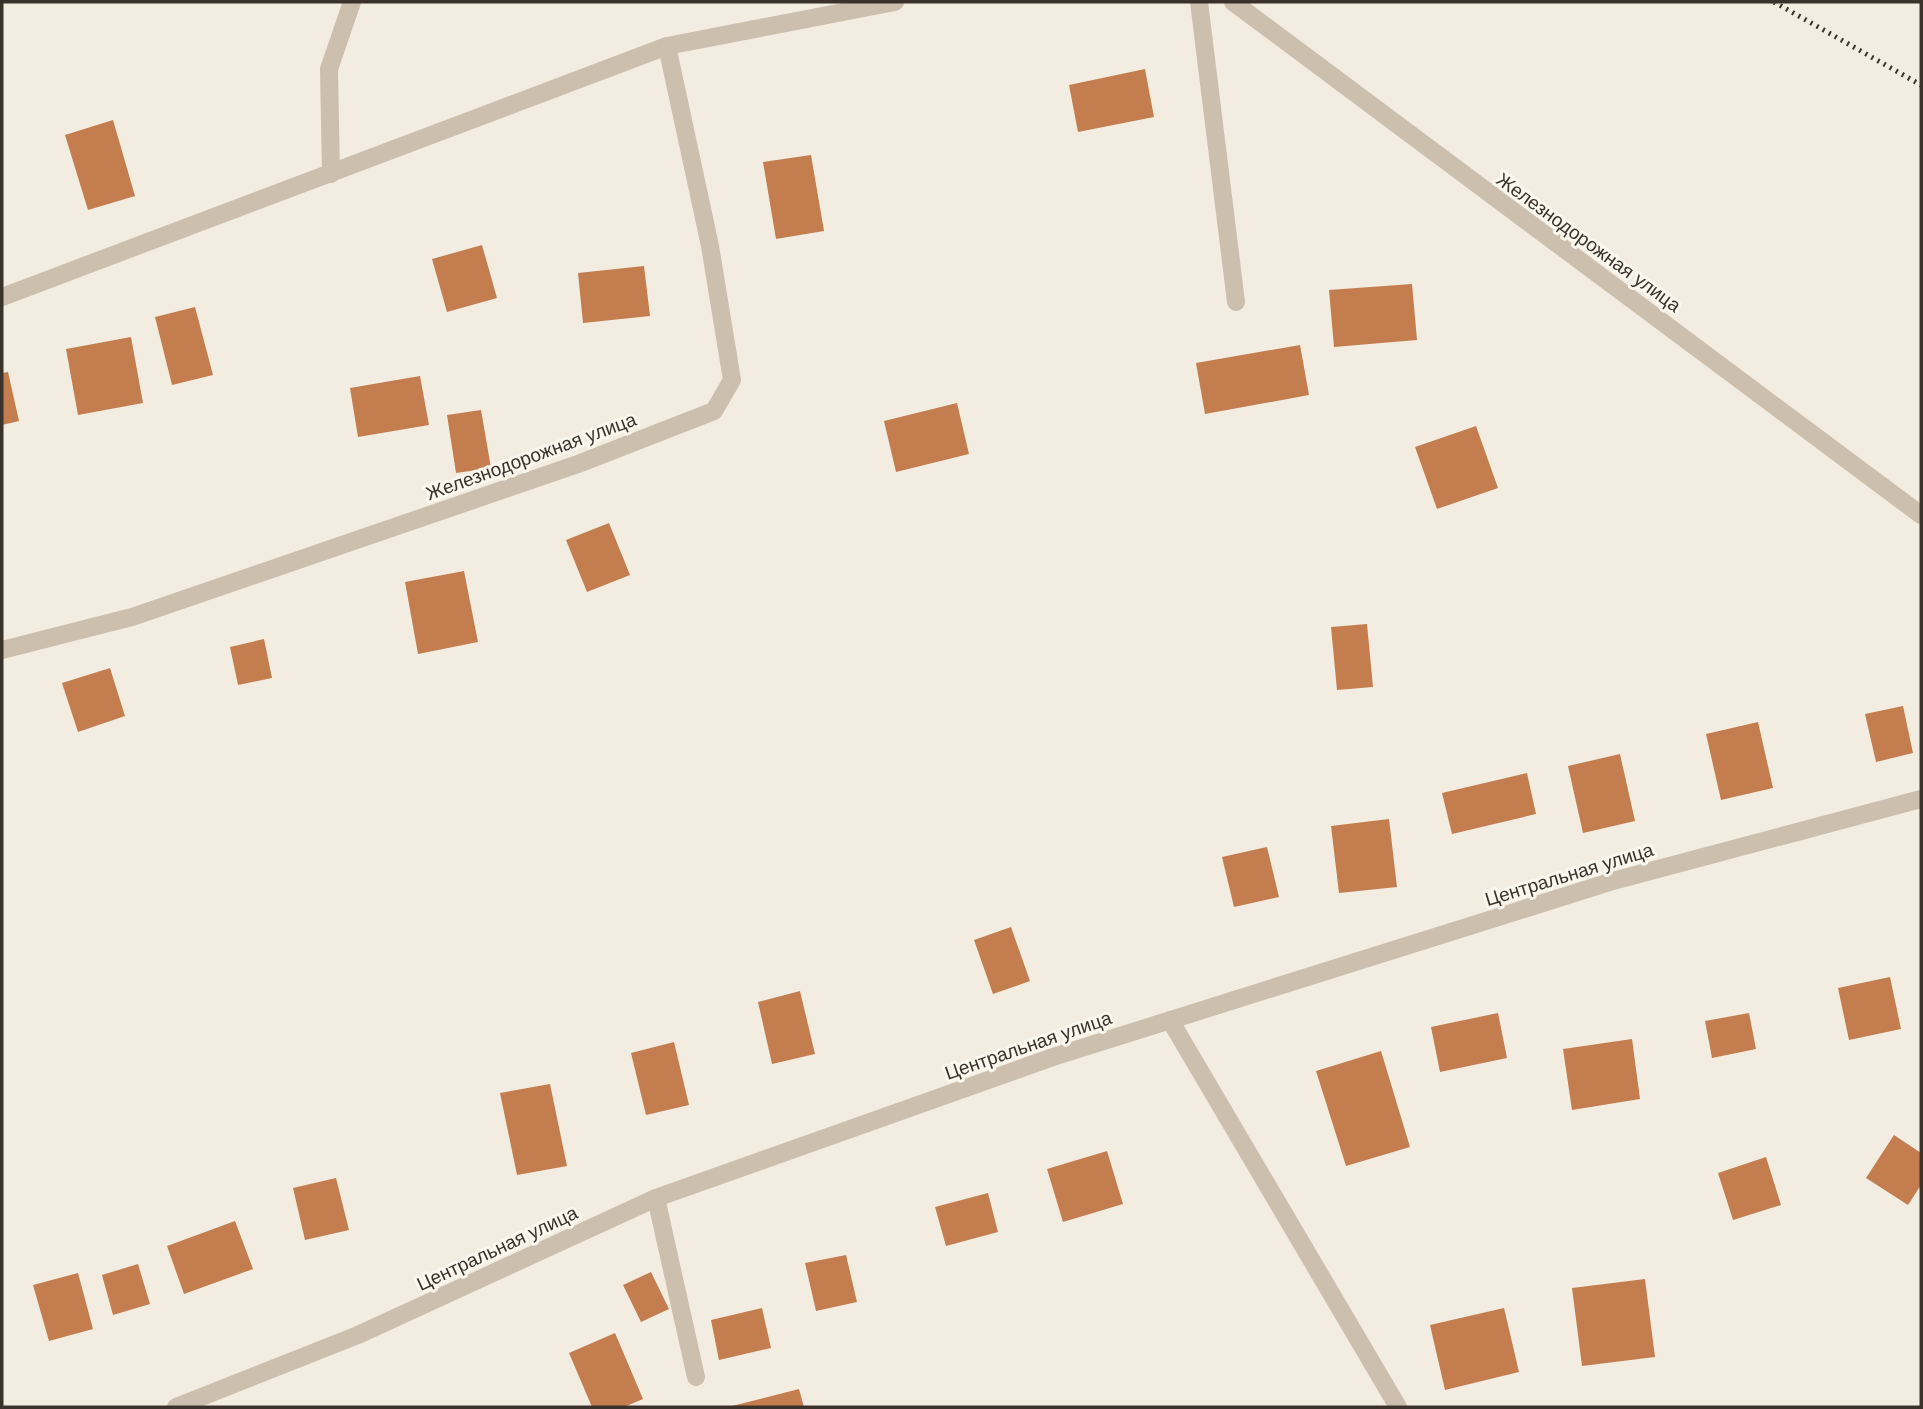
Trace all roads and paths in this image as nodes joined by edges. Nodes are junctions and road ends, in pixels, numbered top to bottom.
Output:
1 (352, 2) edge
2 (895, 2) edge
3 (1199, 2) edge
4 (1233, 2) edge
5 (667, 46) junction
6 (331, 174) junction
7 (2, 297) edge
8 (1236, 302) dead end
9 (1921, 515) edge
10 (2, 650) edge
11 (1921, 799) edge
12 (1170, 1020) junction
13 (656, 1198) junction
14 (696, 1377) dead end
15 (176, 1407) edge
16 (1398, 1407) edge

1 - 6 street
2 - 5 street
3 - 8 street
4 - 9 street, Железнодорожная улица
5 - 6 street
5 - 10 street, Железнодорожная улица
6 - 7 street
11 - 12 street, Центральная улица
12 - 13 street, Центральная улица
12 - 16 street
13 - 14 street
13 - 15 street, Центральная улица

